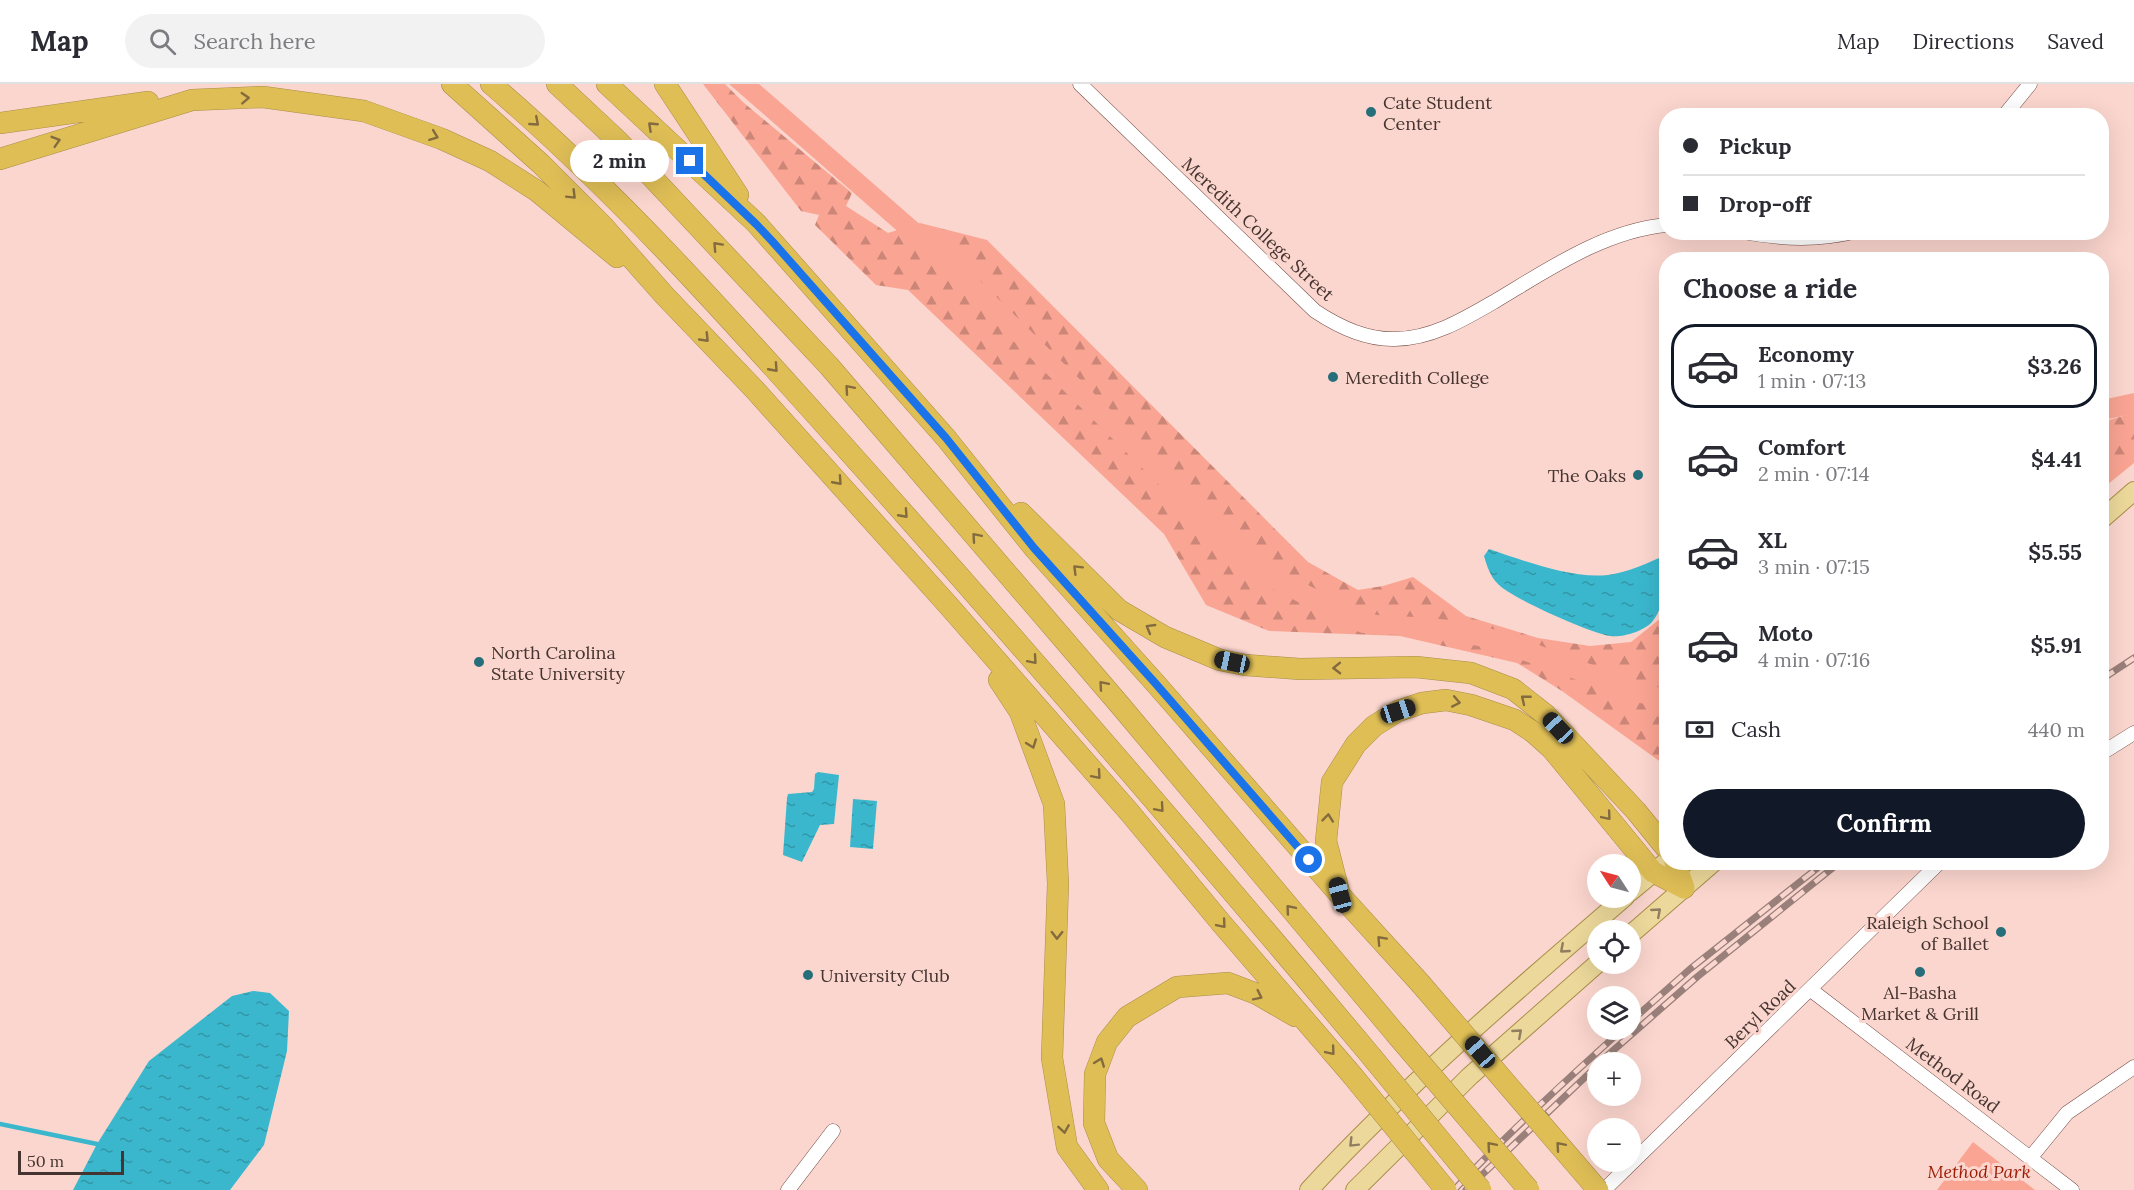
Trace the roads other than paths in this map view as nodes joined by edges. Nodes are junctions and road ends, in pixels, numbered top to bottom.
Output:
1 (452, 84) edge
2 (491, 84) edge
3 (557, 84) edge
4 (607, 84) edge
5 (665, 84) edge
6 (1080, 84) edge
7 (2030, 84) edge
8 (192, 100) junction
9 (2010, 108) edge
10 (0, 123) edge
11 (0, 159) edge
12 (756, 224) junction
13 (1659, 226) edge
14 (665, 296) junction
15 (946, 438) junction
16 (2134, 491) edge
17 (2109, 513) edge
18 (948, 604) junction
19 (2134, 733) edge
20 (2109, 749) edge
21 (1659, 839) edge
22 (1659, 866) edge
23 (1659, 868) edge
24 (1663, 870) edge
25 (1678, 870) edge
26 (1705, 870) edge
27 (1932, 870) edge
28 (1641, 883) edge
29 (1684, 888) junction
30 (1340, 895) junction
31 (1612, 908) edge
32 (1641, 925) edge
33 (1587, 973) edge
34 (1811, 990) junction
35 (1311, 1026) junction
36 (2134, 1067) edge
37 (832, 1131) dead end
38 (2031, 1157) junction
39 (788, 1190) edge
40 (1098, 1190) edge
41 (1137, 1190) edge
42 (1309, 1190) edge
43 (1354, 1190) edge
44 (1446, 1190) edge
45 (1481, 1190) edge
46 (1529, 1190) edge
47 (1599, 1190) edge
48 (1604, 1190) edge
49 (2072, 1190) edge

1 -> 14 highway
2 -> 45 highway, bridge
46 -> 3 highway, bridge
12 -> 4 highway
5 - 12 highway
6 - 13 street, Meredith College Street
7 - 9 street
8 - 10 highway
11 -> 8 highway
8 -> 14 highway
12 - 15 highway
14 -> 18 highway
21 -> 15 highway
15 - 30 highway
16 - 17 main road
18 -> 35 highway
18 -> 40 highway
19 - 20 street
30 -> 22 highway
23 - 28 main road
24 - 29 highway
25 - 29 highway
26 - 29 main road
27 - 34 street, Beryl Road
32 -> 29 main road
47 -> 30 highway, bridge
31 -> 42 main road
43 -> 33 main road
34 - 38 street, Method Road
34 - 48 street, Beryl Road
41 -> 35 highway
35 -> 44 highway, bridge
36 - 38 street
37 - 39 street
38 - 49 street, Method Road

